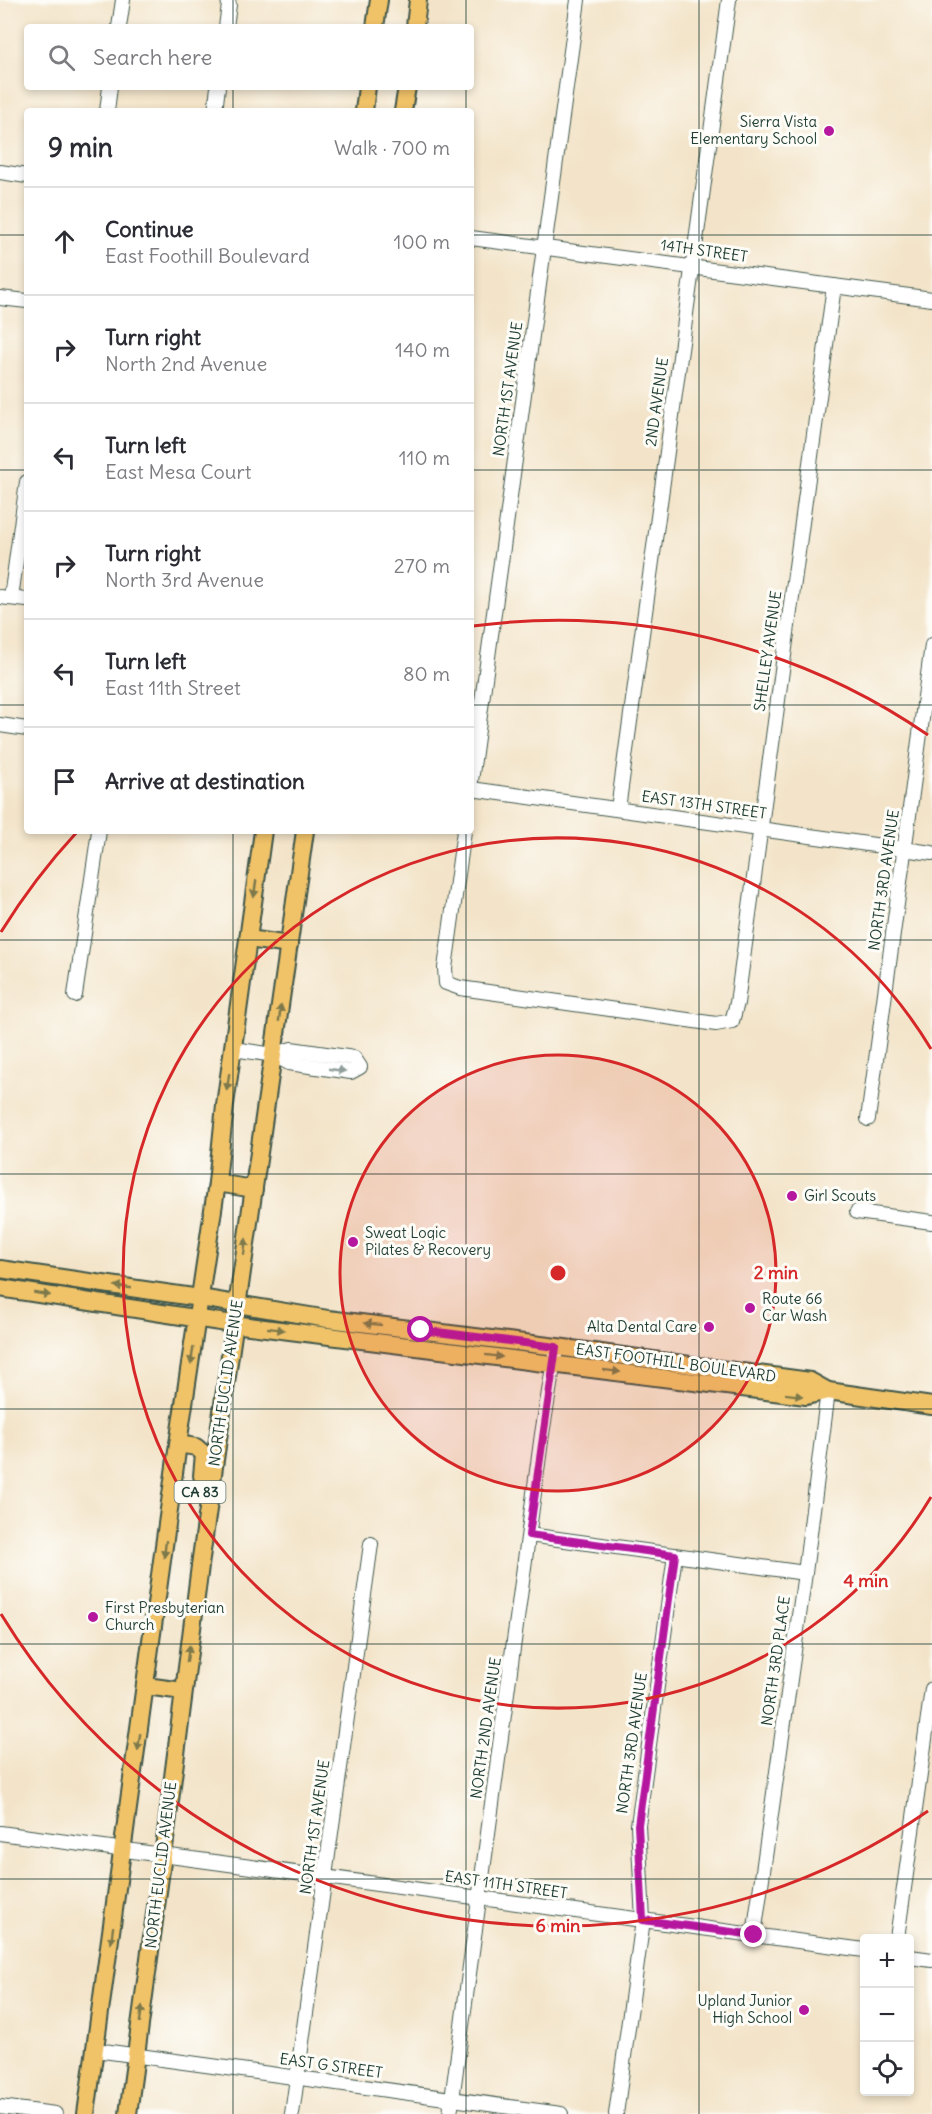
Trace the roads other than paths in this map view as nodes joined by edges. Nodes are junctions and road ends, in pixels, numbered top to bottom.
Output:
1 (123, 0) edge
2 (228, 0) edge
3 (379, 0) edge
4 (418, 0) edge
5 (578, 0) edge
6 (729, 0) edge
7 (119, 24) edge
8 (226, 24) edge
9 (375, 24) edge
10 (415, 24) edge
11 (110, 90) edge
12 (218, 90) edge
13 (367, 90) edge
14 (406, 90) edge
15 (107, 108) edge
16 (215, 108) edge
17 (364, 108) edge
18 (403, 108) edge
19 (0, 172) edge
20 (24, 176) edge
21 (474, 238) edge
22 (544, 246) junction
23 (692, 267) junction
24 (834, 286) junction
25 (0, 298) edge
26 (932, 300) edge
27 (24, 301) edge
28 (24, 498) edge
29 (5, 597) edge
30 (24, 600) edge
31 (932, 645) edge
32 (0, 725) edge
33 (24, 729) edge
34 (474, 760) edge
35 (474, 789) edge
36 (618, 809) junction
37 (761, 829) junction
38 (99, 834) edge
39 (263, 834) edge
40 (305, 834) edge
41 (464, 834) edge
42 (905, 849) junction
43 (932, 853) edge
44 (249, 939) junction
45 (289, 945) junction
46 (75, 995) dead end
47 (233, 1049) junction
48 (274, 1055) junction
49 (868, 1119) dead end
50 (217, 1183) junction
51 (254, 1189) junction
52 (856, 1212) dead end
53 (932, 1222) edge
54 (0, 1269) edge
55 (0, 1288) edge
56 (200, 1298) junction
57 (236, 1305) junction
58 (197, 1317) junction
59 (233, 1324) junction
60 (556, 1347) junction
61 (554, 1364) junction
62 (828, 1391) junction
63 (932, 1406) edge
64 (178, 1444) junction
65 (529, 1535) junction
66 (370, 1544) dead end
67 (675, 1555) junction
68 (201, 1558) junction
69 (805, 1573) junction
70 (146, 1686) junction
71 (932, 1689) edge
72 (183, 1691) junction
73 (0, 1833) edge
74 (124, 1850) junction
75 (163, 1855) junction
76 (325, 1877) junction
77 (479, 1898) junction
78 (643, 1920) junction
79 (898, 1934) edge
80 (754, 1935) junction
81 (860, 1949) edge
82 (914, 1958) edge
83 (932, 1960) edge
84 (96, 2050) junction
85 (136, 2056) junction
86 (297, 2078) junction
87 (452, 2099) junction
88 (0, 2107) edge
89 (55, 2114) edge
90 (86, 2114) edge
91 (128, 2114) edge
92 (292, 2114) edge
93 (450, 2114) edge
94 (561, 2114) edge
95 (616, 2114) edge

1 - 7 street
2 - 8 street
3 - 9 main road
4 - 10 main road
5 - 22 street, NORTH 1ST AVENUE
6 - 23 street, 2ND AVENUE
11 - 15 street
12 - 16 street
13 - 17 main road
14 - 18 main road
19 - 20 street
21 - 22 street, 14TH STREET
22 - 23 street, 14TH STREET
22 - 34 street, NORTH 1ST AVENUE
23 - 24 street, 14TH STREET
23 - 36 street, 2ND AVENUE
24 - 26 street, 14TH STREET
24 - 37 street, SHELLEY AVENUE
25 - 27 street
28 - 29 street
29 - 30 street
31 - 42 street, NORTH 3RD AVENUE
32 - 33 street
35 - 36 street, EAST 13TH STREET
36 - 37 street, EAST 13TH STREET
37 - 41 street, SHELLEY AVENUE
37 - 42 street, EAST 13TH STREET
38 - 46 street
39 -> 44 main road
40 - 45 main road, NORTH EUCLID AVENUE
42 - 43 street, EAST 13TH STREET
42 - 49 street, NORTH 3RD AVENUE
44 - 45 main road
44 - 47 main road
48 -> 45 main road, NORTH EUCLID AVENUE
47 - 48 street
47 -> 50 main road
48 -> 48 street
48 - 51 main road, NORTH EUCLID AVENUE
50 - 51 main road
50 - 56 main road
57 -> 51 main road, NORTH EUCLID AVENUE
52 - 53 street
56 -> 54 main road, EAST FOOTHILL BOULEVARD
55 -> 58 main road, EAST FOOTHILL BOULEVARD
56 - 57 main road, EAST FOOTHILL BOULEVARD
56 - 58 main road
57 - 59 main road, NORTH EUCLID AVENUE
60 -> 57 main road, EAST FOOTHILL BOULEVARD
58 - 59 main road, EAST FOOTHILL BOULEVARD
58 -> 64 main road
59 -> 61 main road, EAST FOOTHILL BOULEVARD
59 - 68 main road, NORTH EUCLID AVENUE
60 - 61 street, NORTH 2ND AVENUE
60 - 62 main road, EAST FOOTHILL BOULEVARD
61 -> 62 main road, EAST FOOTHILL BOULEVARD
61 - 65 street, NORTH 2ND AVENUE
62 - 63 main road, EAST FOOTHILL BOULEVARD
62 - 69 street, NORTH 3RD PLACE
64 - 68 main road, CA 83
64 -> 70 main road
65 - 67 street
65 - 77 street, NORTH 2ND AVENUE
66 - 76 street, NORTH 1ST AVENUE
67 - 69 street
67 - 78 street, NORTH 3RD AVENUE
72 -> 68 main road, NORTH EUCLID AVENUE
69 - 80 street, NORTH 3RD PLACE
70 - 72 main road
70 -> 74 main road
71 - 79 street
72 - 75 main road, NORTH EUCLID AVENUE
73 - 74 street, EAST 11TH STREET
74 - 75 street, EAST 11TH STREET
74 -> 84 main road
75 - 76 street, EAST 11TH STREET
85 -> 75 main road, NORTH EUCLID AVENUE
76 - 77 street, EAST 11TH STREET
76 - 86 street, NORTH 1ST AVENUE
77 - 78 street, EAST 11TH STREET
77 - 87 street, NORTH 2ND AVENUE
78 - 80 street, EAST 11TH STREET
78 - 95 street, NORTH 3RD AVENUE
80 - 81 street, EAST 11TH STREET
82 - 83 street
84 - 85 street, EAST G STREET
84 - 90 main road
85 - 86 street, EAST G STREET
85 - 91 main road, NORTH EUCLID AVENUE
86 - 87 street, EAST G STREET
86 - 92 street, NORTH 1ST AVENUE
87 - 93 street, NORTH 2ND AVENUE
87 - 94 street, EAST G STREET
88 - 89 street

